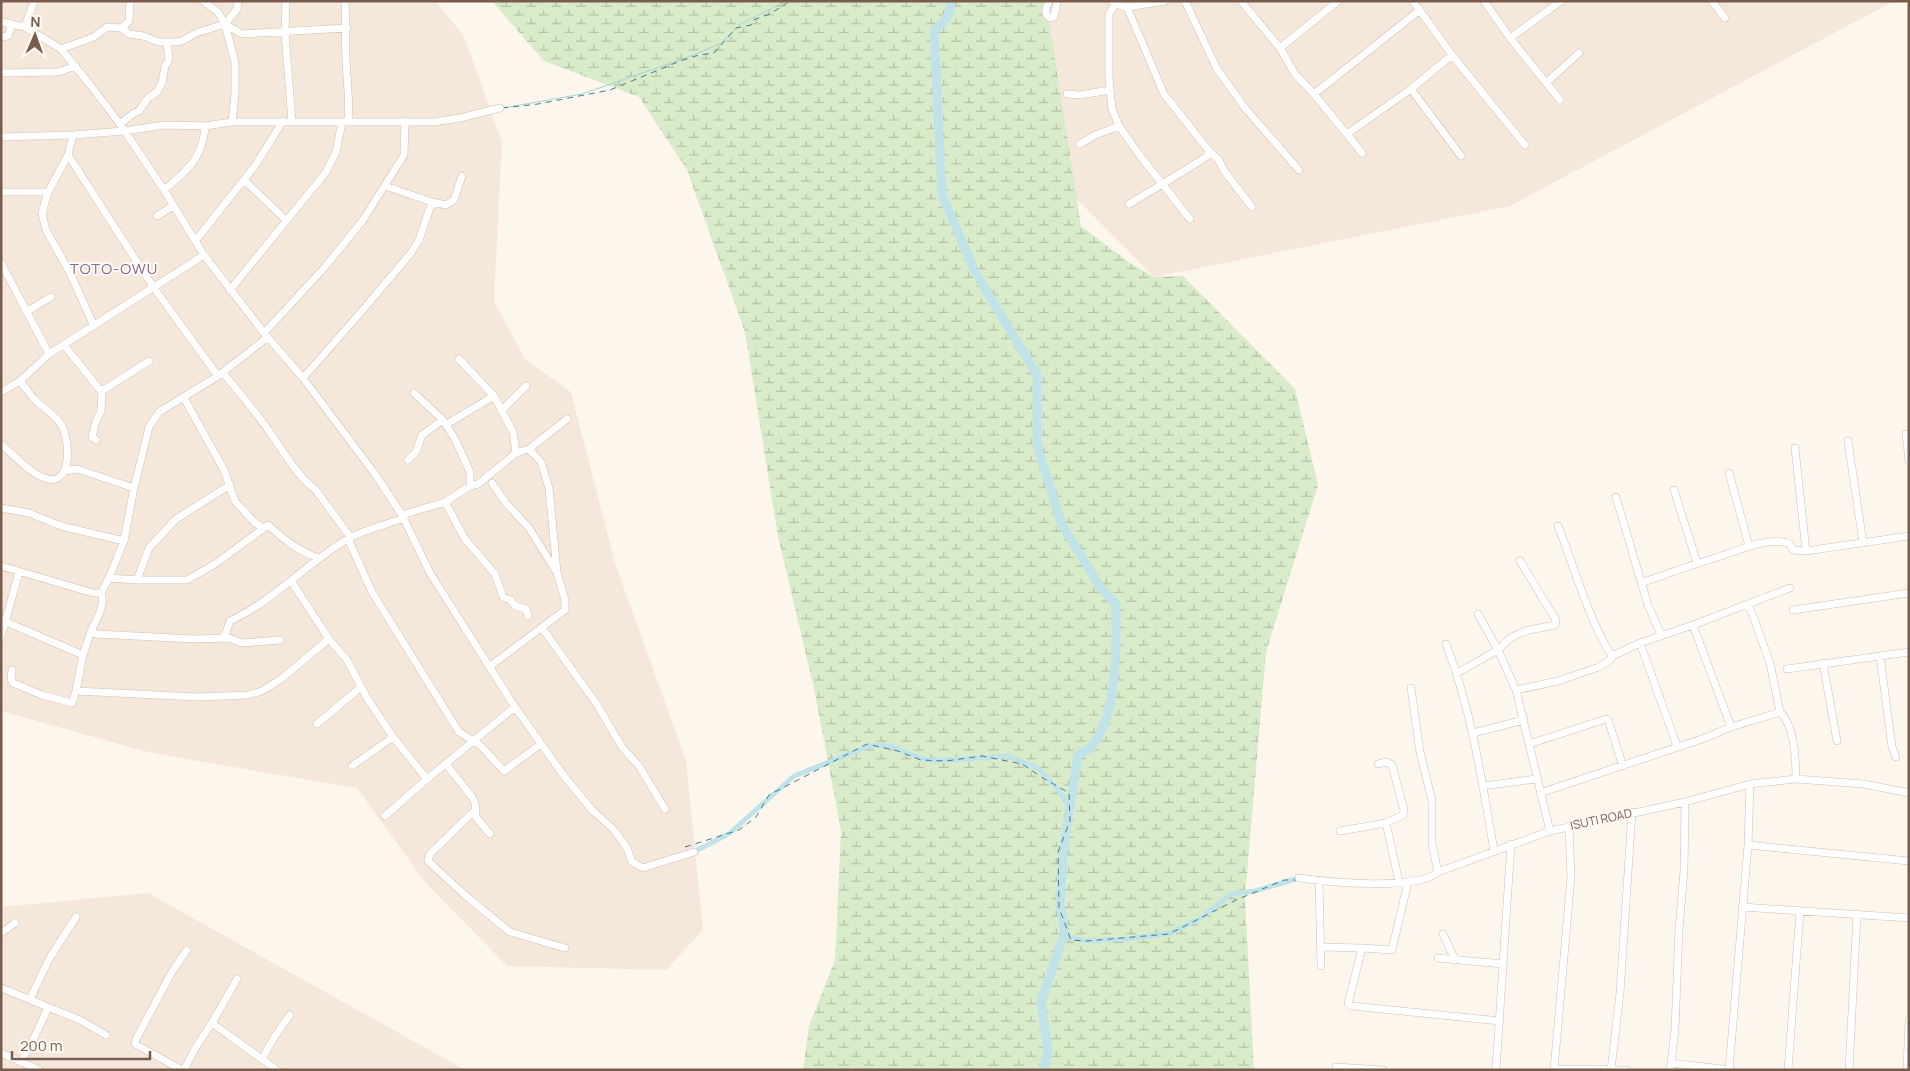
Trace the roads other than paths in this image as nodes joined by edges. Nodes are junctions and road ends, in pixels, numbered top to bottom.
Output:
1 (34, 1) edge
2 (130, 1) edge
3 (203, 1) edge
4 (238, 1) edge
5 (286, 1) edge
6 (345, 1) edge
7 (1049, 1) edge
8 (1057, 1) edge
9 (1165, 1) edge
10 (1185, 1) edge
11 (1240, 1) edge
12 (1338, 1) edge
13 (1413, 1) edge
14 (1484, 1) edge
15 (1560, 1) edge
16 (1712, 1) edge
17 (1115, 2) edge
18 (1127, 7) junction
19 (1420, 10) junction
20 (1725, 18) dead end
21 (1, 22) edge
22 (12, 24) junction
23 (225, 24) junction
24 (24, 27) junction
25 (122, 28) junction
26 (347, 28) junction
27 (285, 33) junction
28 (1, 37) edge
29 (1510, 38) junction
30 (167, 42) junction
31 (1280, 48) junction
32 (61, 49) junction
33 (1579, 53) dead end
34 (1452, 55) junction
35 (76, 66) junction
36 (1, 73) edge
37 (1546, 83) junction
38 (1410, 89) junction
39 (1110, 90) junction
40 (1067, 94) dead end
41 (1314, 94) junction
42 (1560, 100) dead end
43 (500, 108) dead end
44 (405, 121) junction
45 (232, 122) junction
46 (283, 122) junction
47 (292, 122) junction
48 (345, 122) junction
49 (120, 124) junction
50 (205, 126) junction
51 (1119, 126) junction
52 (124, 131) junction
53 (1347, 134) junction
54 (73, 135) junction
55 (1, 137) edge
56 (1080, 144) dead end
57 (1525, 145) dead end
58 (1210, 152) junction
59 (1362, 152) dead end
60 (68, 155) junction
61 (1461, 156) dead end
62 (1299, 170) dead end
63 (462, 176) dead end
64 (244, 180) junction
65 (1162, 183) junction
66 (385, 186) junction
67 (164, 190) junction
68 (1, 192) edge
69 (48, 192) junction
70 (432, 202) junction
71 (1128, 204) dead end
72 (173, 206) junction
73 (1252, 207) dead end
74 (157, 216) dead end
75 (1190, 219) dead end
76 (286, 220) junction
77 (196, 240) junction
78 (204, 255) junction
79 (1, 263) edge
80 (154, 288) junction
81 (230, 290) junction
82 (51, 297) dead end
83 (26, 312) junction
84 (94, 326) junction
85 (266, 335) junction
86 (64, 345) junction
87 (49, 354) junction
88 (459, 359) dead end
89 (150, 361) dead end
90 (220, 375) junction
91 (303, 378) junction
92 (20, 381) junction
93 (526, 386) dead end
94 (2, 388) edge
95 (102, 390) junction
96 (414, 393) dead end
97 (494, 396) junction
98 (184, 398) junction
99 (502, 410) junction
100 (567, 419) dead end
101 (445, 422) junction
102 (1906, 434) dead end
103 (96, 440) dead end
104 (1848, 441) dead end
105 (1, 444) edge
106 (1795, 448) dead end
107 (529, 449) junction
108 (516, 453) junction
109 (69, 459) junction
110 (408, 460) dead end
111 (1909, 461) edge
112 (77, 469) junction
113 (64, 471) junction
114 (1729, 473) dead end
115 (492, 483) dead end
116 (230, 485) junction
117 (470, 486) junction
118 (134, 488) junction
119 (1674, 490) dead end
120 (1616, 497) dead end
121 (445, 502) junction
122 (1, 508) edge
123 (403, 516) junction
124 (1558, 526) dead end
125 (263, 528) junction
126 (1909, 536) edge
127 (350, 538) junction
128 (124, 541) junction
129 (1863, 543) junction
130 (1749, 546) junction
131 (1806, 550) junction
132 (319, 558) junction
133 (1520, 562) dead end
134 (1697, 563) junction
135 (1, 566) edge
136 (19, 572) junction
137 (556, 572) junction
138 (110, 578) junction
139 (137, 580) junction
140 (291, 581) junction
141 (1641, 583) junction
142 (1790, 588) dead end
143 (101, 593) junction
144 (1909, 593) edge
145 (1750, 605) junction
146 (1793, 610) dead end
147 (1478, 614) dead end
148 (528, 616) dead end
149 (4, 621) junction
150 (1694, 625) junction
151 (542, 628) junction
152 (91, 631) junction
153 (1661, 635) junction
154 (1, 638) edge
155 (223, 638) junction
156 (329, 639) junction
157 (280, 640) dead end
158 (1640, 643) junction
159 (1446, 644) dead end
160 (1498, 650) junction
161 (1909, 652) edge
162 (83, 654) junction
163 (1612, 656) junction
164 (1880, 656) junction
165 (1823, 663) junction
166 (489, 667) junction
167 (12, 670) dead end
168 (1787, 670) dead end
169 (1457, 673) junction
170 (361, 687) junction
171 (1411, 688) dead end
172 (1516, 690) junction
173 (76, 691) junction
174 (515, 707) junction
175 (1780, 712) junction
176 (1524, 720) junction
177 (317, 724) dead end
178 (1731, 727) junction
179 (1473, 733) junction
180 (393, 737) junction
181 (1837, 741) dead end
182 (474, 742) junction
183 (541, 744) junction
184 (1529, 744) junction
185 (1678, 746) junction
186 (1896, 757) dead end
187 (446, 764) junction
188 (1378, 764) dead end
189 (352, 766) dead end
190 (1623, 766) junction
191 (427, 779) junction
192 (1536, 779) junction
193 (1796, 779) junction
194 (1750, 784) junction
195 (1483, 786) junction
196 (1540, 793) junction
197 (1909, 793) edge
198 (1685, 802) junction
199 (665, 809) dead end
200 (474, 811) junction
201 (1632, 812) junction
202 (385, 816) dead end
203 (1386, 823) junction
204 (1569, 826) junction
205 (1340, 830) dead end
206 (1550, 831) junction
207 (490, 834) dead end
208 (1511, 844) junction
209 (1748, 845) junction
210 (1494, 851) junction
211 (694, 852) dead end
212 (1909, 861) edge
213 (1438, 872) junction
214 (1300, 878) dead end
215 (1319, 881) junction
216 (1399, 882) junction
217 (1408, 882) junction
218 (1742, 907) junction
219 (1800, 911) junction
220 (1857, 914) junction
221 (76, 917) dead end
222 (1909, 918) edge
223 (15, 923) dead end
224 (1, 933) edge
225 (1443, 934) dead end
226 (565, 948) dead end
227 (1320, 948) junction
228 (1362, 948) junction
229 (187, 950) dead end
230 (1438, 958) dead end
231 (1455, 960) junction
232 (1504, 964) junction
233 (1321, 966) dead end
234 (237, 979) dead end
235 (1, 988) edge
236 (30, 999) junction
237 (48, 1008) junction
238 (290, 1015) dead end
239 (1500, 1021) junction
240 (1909, 1021) edge
241 (212, 1023) junction
242 (106, 1035) dead end
243 (1, 1053) edge
244 (262, 1059) junction
245 (21, 1061) junction
246 (1671, 1066) edge
247 (1336, 1067) dead end
248 (1554, 1069) edge
249 (1611, 1069) edge
250 (39, 1070) edge
251 (183, 1070) edge
252 (277, 1070) edge
253 (1383, 1070) edge
254 (1496, 1070) edge
255 (1627, 1070) edge
256 (1730, 1070) edge
257 (1788, 1070) edge
258 (1849, 1070) edge
259 (1907, 1070) edge

1 - 24 street
2 - 25 street
3 - 23 street
4 - 23 street
5 - 27 street
6 - 26 street
7 - 8 street
9 - 18 street
10 - 62 street
11 - 31 street
12 - 31 street
13 - 19 street
14 - 29 street
15 - 29 street
16 - 20 street
17 - 18 street
17 - 39 street
18 - 58 street
19 - 34 street
19 - 41 street
21 - 22 street
22 - 24 street
22 - 28 street
23 - 27 street
23 - 30 street
23 - 45 street
24 - 32 street
25 - 30 street
25 - 32 street
26 - 27 street
26 - 48 street
27 - 47 street
29 - 37 street
30 - 49 street
31 - 41 street
32 - 35 street
33 - 37 street
34 - 38 street
34 - 57 street
35 - 36 street
35 - 49 street
37 - 42 street
38 - 53 street
38 - 61 street
39 - 40 street
39 - 51 street
41 - 53 street
43 - 44 street
44 - 48 street
44 - 66 street
45 - 46 street
45 - 50 street
46 - 47 street
46 - 64 street
47 - 48 street
48 - 76 street
49 - 52 street
50 - 52 street
50 - 67 street
51 - 56 street
51 - 65 street
52 - 54 street
52 - 67 street
53 - 59 street
54 - 55 street
54 - 60 street
58 - 65 street
58 - 73 street
60 - 69 street
60 - 80 street
63 - 70 street
64 - 76 street
64 - 77 street
65 - 71 street
65 - 75 street
66 - 70 street
66 - 85 street
67 - 72 street
68 - 69 street
69 - 84 street
70 - 91 street
72 - 74 street
72 - 77 street
76 - 81 street
77 - 78 street
78 - 80 street
78 - 81 street
79 - 83 street
80 - 84 street
80 - 90 street
81 - 85 street
82 - 83 street
83 - 87 street
84 - 86 street
85 - 90 street
85 - 91 street
86 - 87 street
86 - 95 street
87 - 92 street
88 - 97 street
89 - 95 street
90 - 98 street
90 - 127 street
91 - 123 street
92 - 94 street
92 - 109 street
93 - 99 street
95 - 103 street
96 - 101 street
97 - 99 street
97 - 101 street
98 - 116 street
98 - 118 street
99 - 108 street
100 - 107 street
101 - 110 street
101 - 117 street
102 - 111 street
104 - 129 street
105 - 113 street
106 - 131 street
107 - 108 street
107 - 137 street
108 - 117 street
109 - 112 street
109 - 113 street
112 - 113 street
112 - 118 street
114 - 130 street
115 - 137 street
116 - 125 street
116 - 139 street
117 - 121 street
118 - 128 street
119 - 134 street
120 - 141 street
121 - 123 street
121 - 148 street
122 - 128 street
123 - 127 street
123 - 166 street
124 - 163 street
125 - 132 street
125 - 139 street
126 - 129 street
127 - 132 street
127 - 182 street
128 - 138 street
129 - 131 street
130 - 131 street
130 - 134 street
132 - 140 street
133 - 160 street
134 - 141 street
135 - 136 street
136 - 143 street
136 - 149 street
137 - 151 street
138 - 139 street
138 - 143 street
140 - 155 street
140 - 156 street
141 - 153 street
142 - 145 street
143 - 152 street
144 - 146 street
145 - 150 street
145 - 175 street
147 - 160 street
149 - 154 street
149 - 162 street
150 - 153 street
150 - 178 street
151 - 166 street
151 - 199 street
152 - 155 street
152 - 162 street
153 - 158 street
155 - 157 street
156 - 170 street
156 - 173 street
158 - 163 street
158 - 185 street
159 - 169 street
160 - 169 street
160 - 172 street
161 - 164 street
162 - 173 street
163 - 172 street
164 - 165 street
164 - 186 street
165 - 168 street
165 - 181 street
166 - 174 street
167 - 173 street
169 - 179 street
170 - 177 street
170 - 180 street
171 - 213 street
172 - 176 street
174 - 182 street
174 - 183 street
175 - 178 street
175 - 193 street
176 - 179 street
176 - 184 street
178 - 185 street
179 - 195 street
180 - 189 street
180 - 191 street
182 - 183 street
182 - 187 street
183 - 211 street
184 - 190 street
184 - 192 street
185 - 190 street
187 - 191 street
187 - 200 street
188 - 203 street
190 - 196 street
191 - 202 street
192 - 195 street
192 - 196 street
193 - 194 street, ISUTI ROAD
193 - 197 street, ISUTI ROAD
194 - 198 street, ISUTI ROAD
194 - 209 street
195 - 210 street
196 - 206 street
198 - 201 street, ISUTI ROAD
198 - 246 street
200 - 207 street
200 - 226 street
201 - 204 street, ISUTI ROAD
201 - 249 street
203 - 205 street
203 - 216 street
204 - 206 street, ISUTI ROAD
204 - 248 street
206 - 208 street, ISUTI ROAD
208 - 210 street, ISUTI ROAD
208 - 232 street
209 - 212 street
209 - 218 street
210 - 213 street, ISUTI ROAD
213 - 217 street, ISUTI ROAD
214 - 215 street, ISUTI ROAD
215 - 216 street, ISUTI ROAD
215 - 227 street
216 - 217 street, ISUTI ROAD
217 - 228 street
218 - 219 street
218 - 256 street
219 - 220 street
219 - 257 street
220 - 222 street
220 - 258 street
221 - 236 street
223 - 224 street
225 - 231 street
227 - 228 street
227 - 233 street
228 - 239 street
229 - 251 street
230 - 231 street
231 - 232 street
232 - 239 street
234 - 241 street
235 - 236 street
236 - 237 street
237 - 242 street
237 - 245 street
238 - 244 street
239 - 254 street
240 - 259 street
241 - 244 street
241 - 251 street
243 - 245 street
244 - 252 street
245 - 250 street
246 - 256 street
247 - 253 street
248 - 249 street
249 - 255 street

